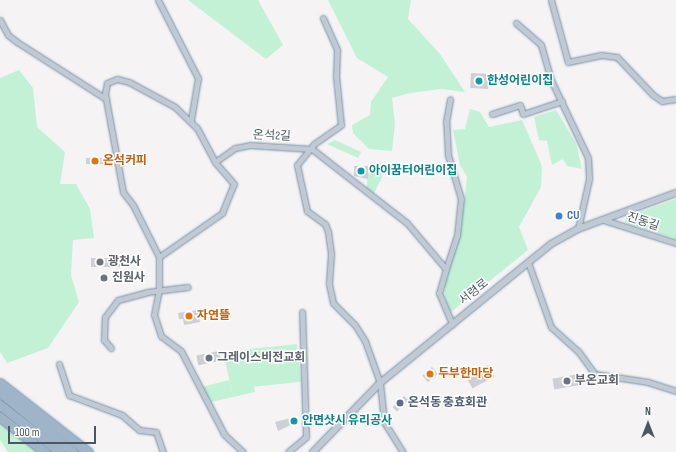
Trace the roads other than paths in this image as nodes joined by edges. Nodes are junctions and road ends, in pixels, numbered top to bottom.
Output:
1 (158, 0) edge
2 (551, 0) edge
3 (323, 18) dead end
4 (0, 20) edge
5 (516, 23) dead end
6 (106, 99) junction
7 (450, 99) dead end
8 (676, 99) edge
9 (562, 101) junction
10 (492, 114) dead end
11 (191, 120) junction
12 (310, 148) junction
13 (215, 162) junction
14 (676, 193) edge
15 (604, 220) junction
16 (578, 229) junction
17 (676, 243) edge
18 (159, 257) junction
19 (528, 262) junction
20 (446, 269) junction
21 (188, 287) dead end
22 (159, 290) junction
23 (302, 312) dead end
24 (452, 324) junction
25 (111, 348) dead end
26 (59, 364) dead end
27 (0, 383) edge
28 (380, 383) junction
29 (676, 391) edge
30 (0, 392) edge
31 (0, 404) edge
32 (0, 417) edge
33 (45, 452) edge
34 (60, 452) edge
35 (73, 452) edge
36 (88, 452) edge
37 (163, 452) edge
38 (243, 452) edge
39 (288, 452) edge
40 (313, 452) edge
41 (403, 452) edge

1 - 11 street
2 - 8 street
3 - 12 street
4 - 6 street
5 - 9 street
6 - 11 street
6 - 18 street
7 - 20 street
9 - 10 street
9 - 16 street
11 - 13 street
12 - 13 street, 온석2길
12 - 20 street
12 - 28 street
13 - 18 street
14 - 15 street, 서령로
15 - 16 street, 서령로
15 - 17 street, 진동길
16 - 19 street, 서령로
18 - 22 street
19 - 24 street, 서령로
19 - 29 street
20 - 24 street
21 - 22 street
22 - 25 street
22 - 38 street
23 - 39 street
24 - 28 street, 서령로
26 - 37 street
27 - 36 highway
28 - 40 street, 서령로
28 - 41 street
30 - 35 highway
31 - 34 highway
32 - 33 highway

